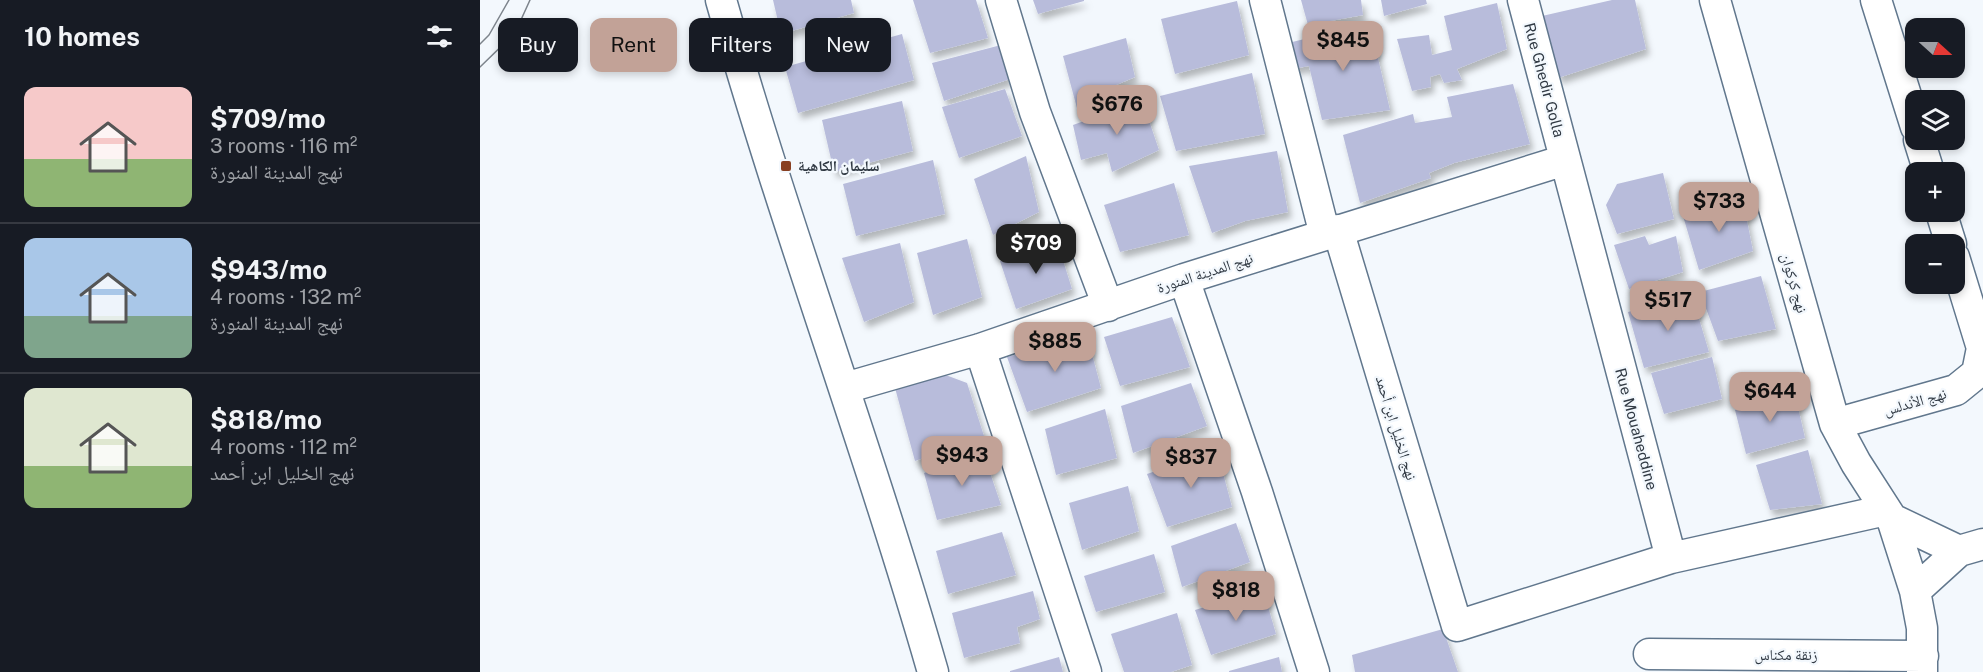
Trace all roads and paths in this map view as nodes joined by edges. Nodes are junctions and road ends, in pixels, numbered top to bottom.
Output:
1 (721, 0) edge
2 (1001, 0) edge
3 (1264, 0) edge
4 (1523, 0) edge
5 (1715, 0) edge
6 (1876, 0) edge
7 (1905, 92) edge
8 (1565, 160) junction
9 (1331, 232) junction
10 (1184, 279) junction
11 (1965, 293) edge
12 (1108, 306) junction
13 (980, 349) junction
14 (845, 388) junction
15 (1835, 424) junction
16 (1889, 514) junction
17 (1971, 547) edge
18 (1671, 558) junction
19 (1915, 591) junction
20 (1649, 654) dead end
21 (1923, 664) edge
22 (933, 672) edge
23 (1086, 672) edge
24 (1314, 672) edge

1 - 14 street
2 - 12 street
3 - 9 street, نهج الخليل ابن أحمد
4 - 8 street, Rue Ghedir Golla
5 - 15 street, نهج كركوان
6 - 7 street
8 - 9 street, نهج المدينة المنورة
8 - 18 street, Rue Mouaheddine
9 - 10 street, نهج المدينة المنورة
9 - 18 street, نهج الخليل ابن أحمد
10 - 12 street, نهج المدينة المنورة
10 - 24 street
11 - 15 street, نهج الأندلس
12 - 13 street, نهج المدينة المنورة
13 - 14 street, نهج المدينة المنورة
13 - 23 street
14 - 22 street
15 - 16 street, نهج كركوان
16 - 17 street
16 - 18 street
16 - 19 street, نهج كركوان
17 - 19 street
19 - 21 street, نهج كركوان
20 - 21 street, زنقة مكناس

